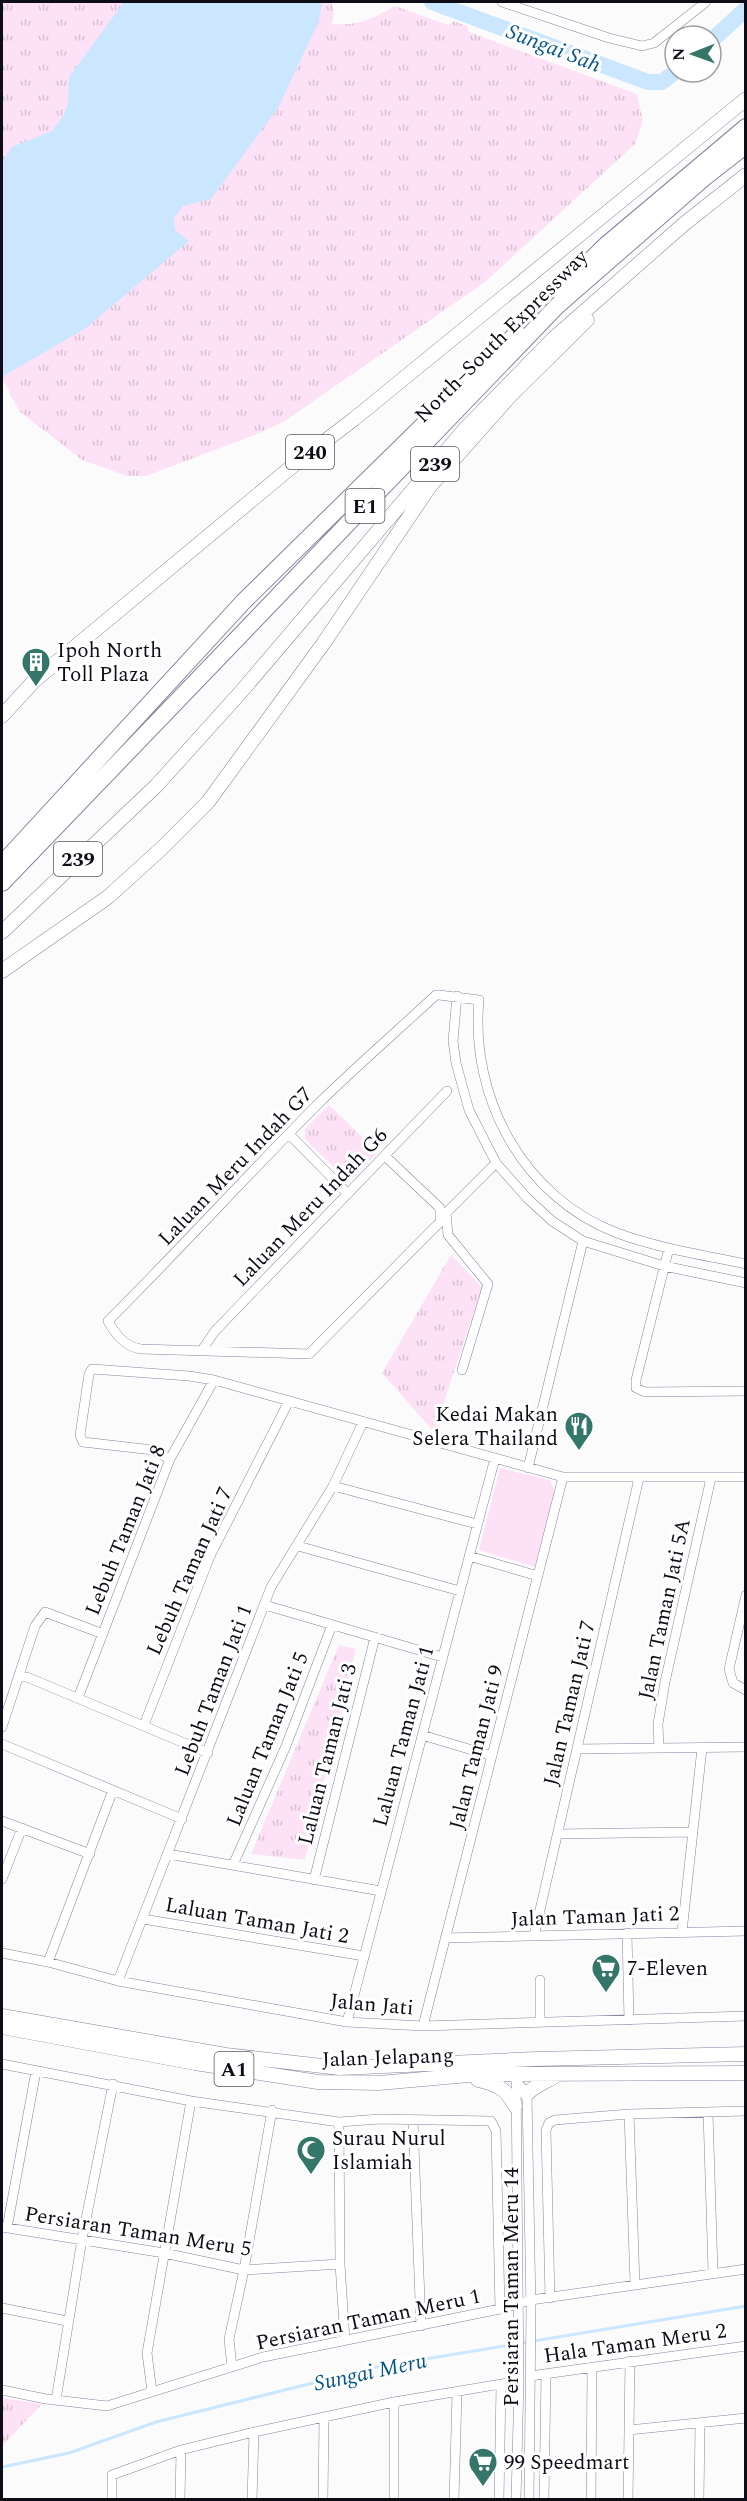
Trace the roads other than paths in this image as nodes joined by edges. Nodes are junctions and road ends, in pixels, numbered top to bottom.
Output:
1 (502, 2) edge
2 (706, 2) edge
3 (746, 99) edge
4 (746, 128) edge
5 (746, 145) edge
6 (746, 175) edge
7 (684, 224) junction
8 (2, 716) edge
9 (2, 864) edge
10 (2, 883) edge
11 (2, 932) edge
12 (2, 971) edge
13 (457, 996) junction
14 (447, 1091) dead end
15 (289, 1134) junction
16 (385, 1156) junction
17 (496, 1163) junction
18 (348, 1194) junction
19 (584, 1241) junction
20 (669, 1248) junction
21 (746, 1264) edge
22 (664, 1266) junction
23 (746, 1283) edge
24 (202, 1350) junction
25 (462, 1370) dead end
26 (214, 1380) junction
27 (746, 1391) edge
28 (289, 1401) junction
29 (363, 1422) junction
30 (495, 1458) junction
31 (170, 1459) junction
32 (528, 1468) junction
33 (563, 1477) junction
34 (746, 1477) edge
35 (639, 1478) junction
36 (711, 1478) junction
37 (333, 1486) junction
38 (477, 1524) junction
39 (298, 1546) junction
40 (469, 1556) junction
41 (538, 1576) junction
42 (460, 1592) junction
43 (746, 1595) edge
44 (265, 1605) junction
45 (332, 1625) junction
46 (103, 1634) junction
47 (375, 1638) junction
48 (442, 1657) junction
49 (18, 1677) junction
50 (746, 1690) edge
51 (78, 1698) junction
52 (144, 1725) junction
53 (2, 1727) edge
54 (422, 1735) junction
55 (2, 1744) edge
56 (746, 1747) edge
57 (659, 1748) junction
58 (702, 1748) junction
59 (577, 1749) junction
60 (208, 1753) junction
61 (492, 1756) junction
62 (113, 1790) junction
63 (182, 1818) junction
64 (2, 1821) edge
65 (22, 1828) junction
66 (693, 1832) junction
67 (558, 1834) junction
68 (90, 1854) junction
69 (168, 1854) junction
70 (233, 1865) junction
71 (2, 1879) edge
72 (315, 1880) junction
73 (381, 1891) junction
74 (143, 1919) junction
75 (746, 1931) edge
76 (682, 1932) junction
77 (627, 1934) junction
78 (534, 1936) junction
79 (446, 1938) junction
80 (2, 1953) edge
81 (364, 1956) junction
82 (48, 1962) junction
83 (540, 1980) dead end
84 (118, 1981) junction
85 (2, 2016) edge
86 (746, 2016) edge
87 (629, 2020) junction
88 (347, 2022) junction
89 (540, 2023) junction
90 (423, 2026) junction
91 (2, 2027) edge
92 (746, 2054) edge
93 (523, 2060) junction
94 (2, 2064) edge
95 (402, 2066) junction
96 (36, 2070) junction
97 (746, 2073) edge
98 (558, 2074) junction
99 (469, 2075) junction
100 (514, 2075) junction
101 (113, 2084) junction
102 (527, 2094) junction
103 (190, 2100) junction
104 (515, 2106) junction
105 (272, 2110) junction
106 (746, 2111) edge
107 (708, 2113) junction
108 (629, 2114) junction
109 (413, 2120) junction
110 (339, 2121) junction
111 (4, 2227) edge
112 (82, 2239) junction
113 (164, 2253) junction
114 (340, 2264) junction
115 (746, 2269) edge
116 (244, 2270) junction
117 (713, 2272) junction
118 (635, 2284) junction
119 (550, 2298) junction
120 (531, 2304) junction
121 (519, 2307) junction
122 (2, 2308) edge
123 (500, 2309) junction
124 (67, 2321) junction
125 (421, 2326) junction
126 (345, 2342) junction
127 (746, 2346) edge
128 (630, 2361) junction
129 (232, 2367) junction
130 (592, 2367) junction
131 (546, 2374) junction
132 (530, 2376) junction
133 (519, 2381) junction
134 (501, 2385) junction
135 (2, 2390) edge
136 (152, 2392) junction
137 (457, 2393) junction
138 (56, 2400) junction
139 (394, 2402) junction
140 (324, 2418) junction
141 (746, 2418) edge
142 (700, 2424) junction
143 (629, 2430) junction
144 (254, 2432) junction
145 (181, 2450) junction
146 (112, 2499) edge
147 (180, 2499) edge
148 (252, 2499) edge
149 (322, 2499) edge
150 (394, 2499) edge
151 (454, 2499) edge
152 (499, 2499) edge
153 (516, 2499) edge
154 (529, 2499) edge
155 (544, 2499) edge
156 (591, 2499) edge
157 (628, 2499) edge
158 (699, 2499) edge

1 - 2 street
3 - 8 main road, 240
4 - 9 highway, North–South Expressway / E1
5 - 10 highway, North–South Expressway / E1
6 - 7 main road, 239
7 - 11 main road, 239
7 - 12 main road
13 - 15 street, Laluan Meru Indah G7
13 - 17 street
13 - 20 street, Laluan Meru Indah G7
14 - 16 street, Laluan Meru Indah G6
15 - 18 street
15 - 24 street, Laluan Meru Indah G7
16 - 18 street, Laluan Meru Indah G6
16 - 24 street
17 - 19 street
17 - 25 street
18 - 24 street, Laluan Meru Indah G6
19 - 22 street
19 - 32 street
20 - 21 street
20 - 22 street
22 - 23 street
22 - 27 street
26 - 28 street
26 - 31 street, Lebuh Taman Jati 8
26 - 31 street
28 - 29 street
28 - 52 street, Lebuh Taman Jati 7
29 - 30 street
29 - 37 street, Lebuh Taman Jati 1
30 - 32 street
30 - 38 street, Laluan Taman Jati 1
31 - 46 street, Lebuh Taman Jati 8
32 - 33 street
33 - 35 street
33 - 41 street, Jalan Taman Jati 9
34 - 36 street
35 - 36 street
35 - 59 street, Jalan Taman Jati 7
36 - 57 street, Jalan Taman Jati 5A
37 - 38 street
37 - 39 street, Lebuh Taman Jati 1
38 - 40 street, Laluan Taman Jati 1
39 - 42 street
39 - 44 street, Lebuh Taman Jati 1
40 - 41 street
40 - 42 street, Laluan Taman Jati 1
41 - 61 street, Jalan Taman Jati 9
42 - 48 street, Laluan Taman Jati 1
43 - 50 street
44 - 45 street
44 - 60 street, Lebuh Taman Jati 1
45 - 47 street
45 - 70 street, Laluan Taman Jati 5
46 - 49 street
46 - 51 street, Lebuh Taman Jati 8
47 - 48 street
47 - 72 street, Laluan Taman Jati 3
48 - 54 street, Laluan Taman Jati 1
49 - 51 street
49 - 53 street
51 - 52 street
52 - 60 street
54 - 61 street
54 - 73 street, Laluan Taman Jati 1
55 - 62 street
56 - 58 street
57 - 58 street
57 - 59 street
58 - 66 street
59 - 67 street, Jalan Taman Jati 7
60 - 63 street, Lebuh Taman Jati 1
61 - 79 street, Jalan Taman Jati 9
62 - 63 street
62 - 68 street
63 - 69 street, Lebuh Taman Jati 1
64 - 65 street
65 - 68 street
65 - 71 street
66 - 67 street
66 - 76 street
67 - 78 street, Jalan Taman Jati 7
68 - 82 street
69 - 70 street
69 - 74 street, Lebuh Taman Jati 1
70 - 72 street
72 - 73 street
73 - 81 street, Laluan Taman Jati 1
74 - 81 street, Laluan Taman Jati 2
74 - 84 street, Lebuh Taman Jati 1
75 - 76 street, Jalan Taman Jati 2
76 - 77 street, Jalan Taman Jati 2
77 - 78 street, Jalan Taman Jati 2
77 - 87 street
78 - 79 street, Jalan Taman Jati 2
79 - 90 street, Jalan Taman Jati 9
80 - 82 street, Jalan Jati
81 - 88 street, Laluan Taman Jati 1
82 - 84 street, Jalan Jati
83 - 89 street
84 - 88 street, Jalan Jati
85 - 95 main road, Jalan Jelapang / A1
86 - 87 street, Jalan Jati
87 - 89 street, Jalan Jati
88 - 90 street, Jalan Jati
89 - 90 street, Jalan Jati
91 - 99 main road, Jalan Jelapang / A1
92 - 93 main road, Jalan Jelapang / A1
93 - 95 main road, Jalan Jelapang / A1
93 - 100 street
94 - 96 street
95 - 100 street
96 - 101 street
96 - 111 street
97 - 98 main road, Jalan Jelapang / A1
98 - 100 main road, Jalan Jelapang / A1
98 - 102 main road
99 - 100 main road, Jalan Jelapang / A1
99 - 104 main road
100 - 102 street
100 - 104 street, Persiaran Taman Meru 14
101 - 103 street
101 - 112 street
102 - 120 street, Persiaran Taman Meru 14
103 - 105 street
103 - 113 street
104 - 121 street, Persiaran Taman Meru 14
105 - 110 street
105 - 116 street
106 - 107 street
107 - 108 street
107 - 117 street
108 - 118 street
108 - 119 street
109 - 110 street
109 - 123 street
109 - 125 street
110 - 114 street
111 - 112 street, Persiaran Taman Meru 5
112 - 113 street, Persiaran Taman Meru 5
112 - 124 street
113 - 116 street, Persiaran Taman Meru 5
113 - 136 street
114 - 116 street, Persiaran Taman Meru 5
114 - 126 street
115 - 117 street, Persiaran Taman Meru 1
116 - 129 street
117 - 118 street, Persiaran Taman Meru 1
118 - 119 street, Persiaran Taman Meru 1
119 - 120 street, Persiaran Taman Meru 1
120 - 121 street, Persiaran Taman Meru 1
120 - 132 street, Persiaran Taman Meru 14
121 - 123 street, Persiaran Taman Meru 1
121 - 133 street, Persiaran Taman Meru 14
122 - 124 street
123 - 125 street, Persiaran Taman Meru 1
124 - 138 street
125 - 126 street, Persiaran Taman Meru 1
126 - 129 street, Persiaran Taman Meru 1
127 - 128 street, Hala Taman Meru 2
128 - 130 street, Hala Taman Meru 2
128 - 143 street
129 - 136 street, Persiaran Taman Meru 1
130 - 131 street, Hala Taman Meru 2
130 - 156 street
131 - 132 street, Hala Taman Meru 2
131 - 155 street
132 - 154 street, Persiaran Taman Meru 14
133 - 134 street
133 - 153 street, Persiaran Taman Meru 14
134 - 137 street
134 - 152 street
135 - 138 street, Persiaran Taman Meru 1
136 - 138 street, Persiaran Taman Meru 1
137 - 139 street
137 - 151 street
139 - 140 street
139 - 150 street
140 - 144 street
140 - 149 street
141 - 142 street
142 - 143 street
142 - 158 street
143 - 157 street
144 - 145 street
144 - 148 street
145 - 146 street
145 - 147 street

